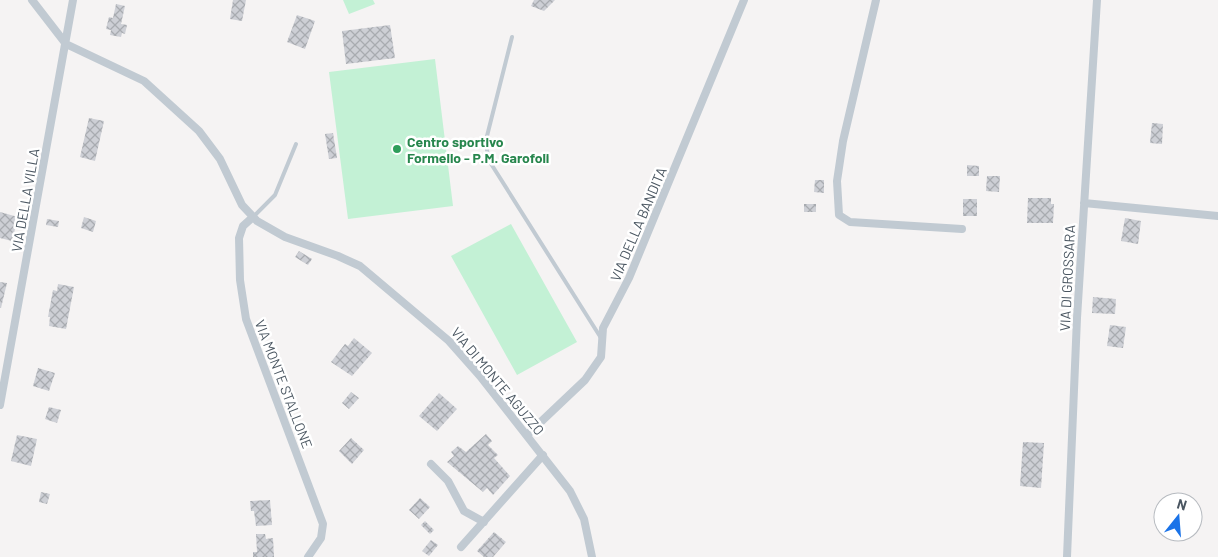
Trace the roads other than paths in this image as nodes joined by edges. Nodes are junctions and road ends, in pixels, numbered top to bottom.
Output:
1 (32, 0) edge
2 (73, 0) edge
3 (744, 0) edge
4 (876, 0) edge
5 (1097, 0) edge
6 (512, 37) dead end
7 (66, 44) junction
8 (296, 144) dead end
9 (1084, 203) junction
10 (1218, 216) edge
11 (253, 217) junction
12 (962, 229) dead end
13 (601, 338) junction
14 (0, 405) edge
15 (526, 435) junction
16 (543, 455) junction
17 (431, 464) dead end
18 (484, 522) junction
19 (460, 547) dead end
20 (308, 557) edge
21 (592, 557) edge
22 (1066, 557) edge

1 - 7 street
2 - 7 street, VIA DELLA VILLA
3 - 13 street, VIA DELLA BANDITA
4 - 12 street
5 - 9 street, VIA DI GROSSARA
6 - 13 lane
7 - 11 street, VIA DI MONTE AGUZZO
7 - 14 street, VIA DELLA VILLA
8 - 11 lane
9 - 10 street
9 - 22 street, VIA DI GROSSARA
11 - 15 street, VIA DI MONTE AGUZZO
11 - 20 street, VIA MONTE STALLONE
13 - 15 street, VIA DELLA BANDITA
15 - 16 street, VIA DI MONTE AGUZZO
16 - 18 street
16 - 21 street, VIA DI MONTE AGUZZO
17 - 18 street
18 - 19 street

